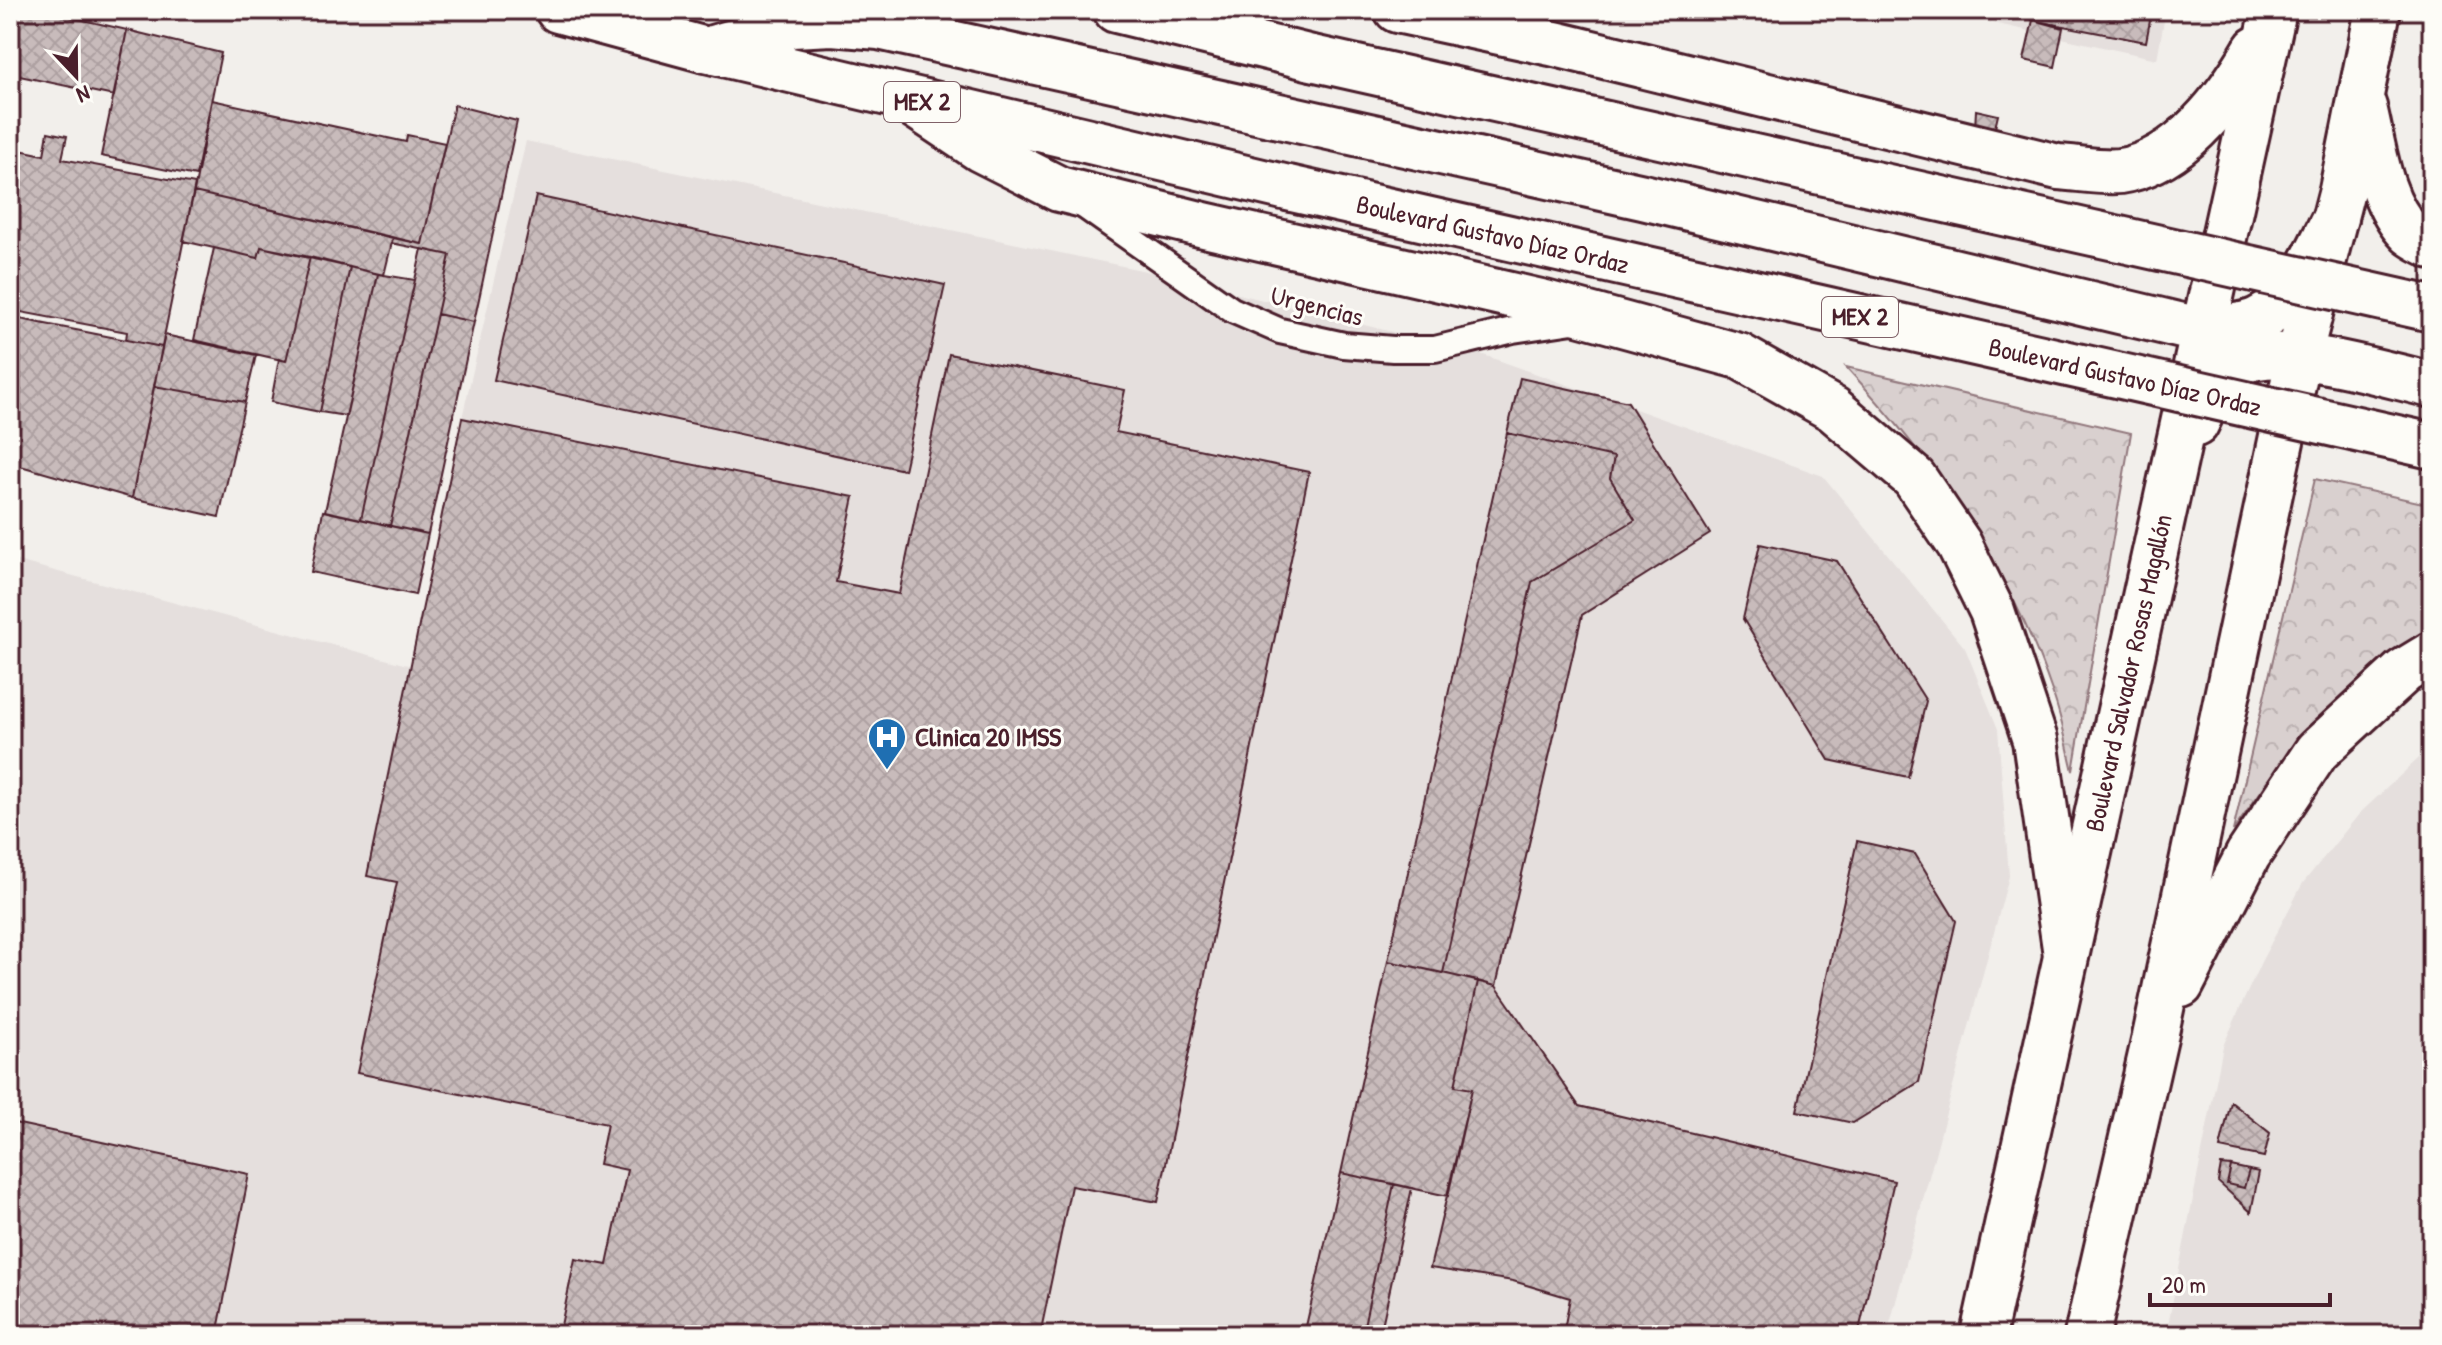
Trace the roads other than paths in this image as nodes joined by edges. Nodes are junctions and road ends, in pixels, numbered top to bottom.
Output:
1 (558, 10) edge
2 (1116, 10) edge
3 (1397, 10) edge
4 (2378, 10) edge
5 (2273, 16) edge
6 (706, 50) junction
7 (2361, 94) junction
8 (902, 97) junction
9 (1059, 189) junction
10 (2335, 218) junction
11 (2432, 246) edge
12 (2432, 309) edge
13 (1598, 317) junction
14 (2203, 331) junction
15 (2299, 356) junction
16 (2432, 385) edge
17 (2432, 446) edge
18 (2173, 471) junction
19 (2432, 654) edge
20 (2066, 955) junction
21 (2155, 1037) junction
22 (1983, 1335) edge
23 (2087, 1335) edge

1 - 6 main road, Boulevard Gustavo Díaz Ordaz / MEX 2
2 - 12 main road, bridge
3 - 5 main road
4 - 7 main road
5 - 14 main road, Boulevard Salvador Rosas Magallón
6 - 8 main road, Boulevard Gustavo Díaz Ordaz / MEX 2
6 - 14 main road
7 - 10 main road
7 - 11 main road
8 - 9 main road
8 - 17 main road, Boulevard Gustavo Díaz Ordaz / MEX 2, bridge
9 - 13 main road
9 - 13 lane, Urgencias
10 - 14 main road
10 - 15 main road
13 - 20 main road
14 - 18 main road, Boulevard Salvador Rosas Magallón
15 - 16 main road
15 - 18 main road
15 - 21 main road
18 - 20 main road, Boulevard Salvador Rosas Magallón
19 - 21 main road
20 - 22 main road, Boulevard Salvador Rosas Magallón
21 - 23 main road

